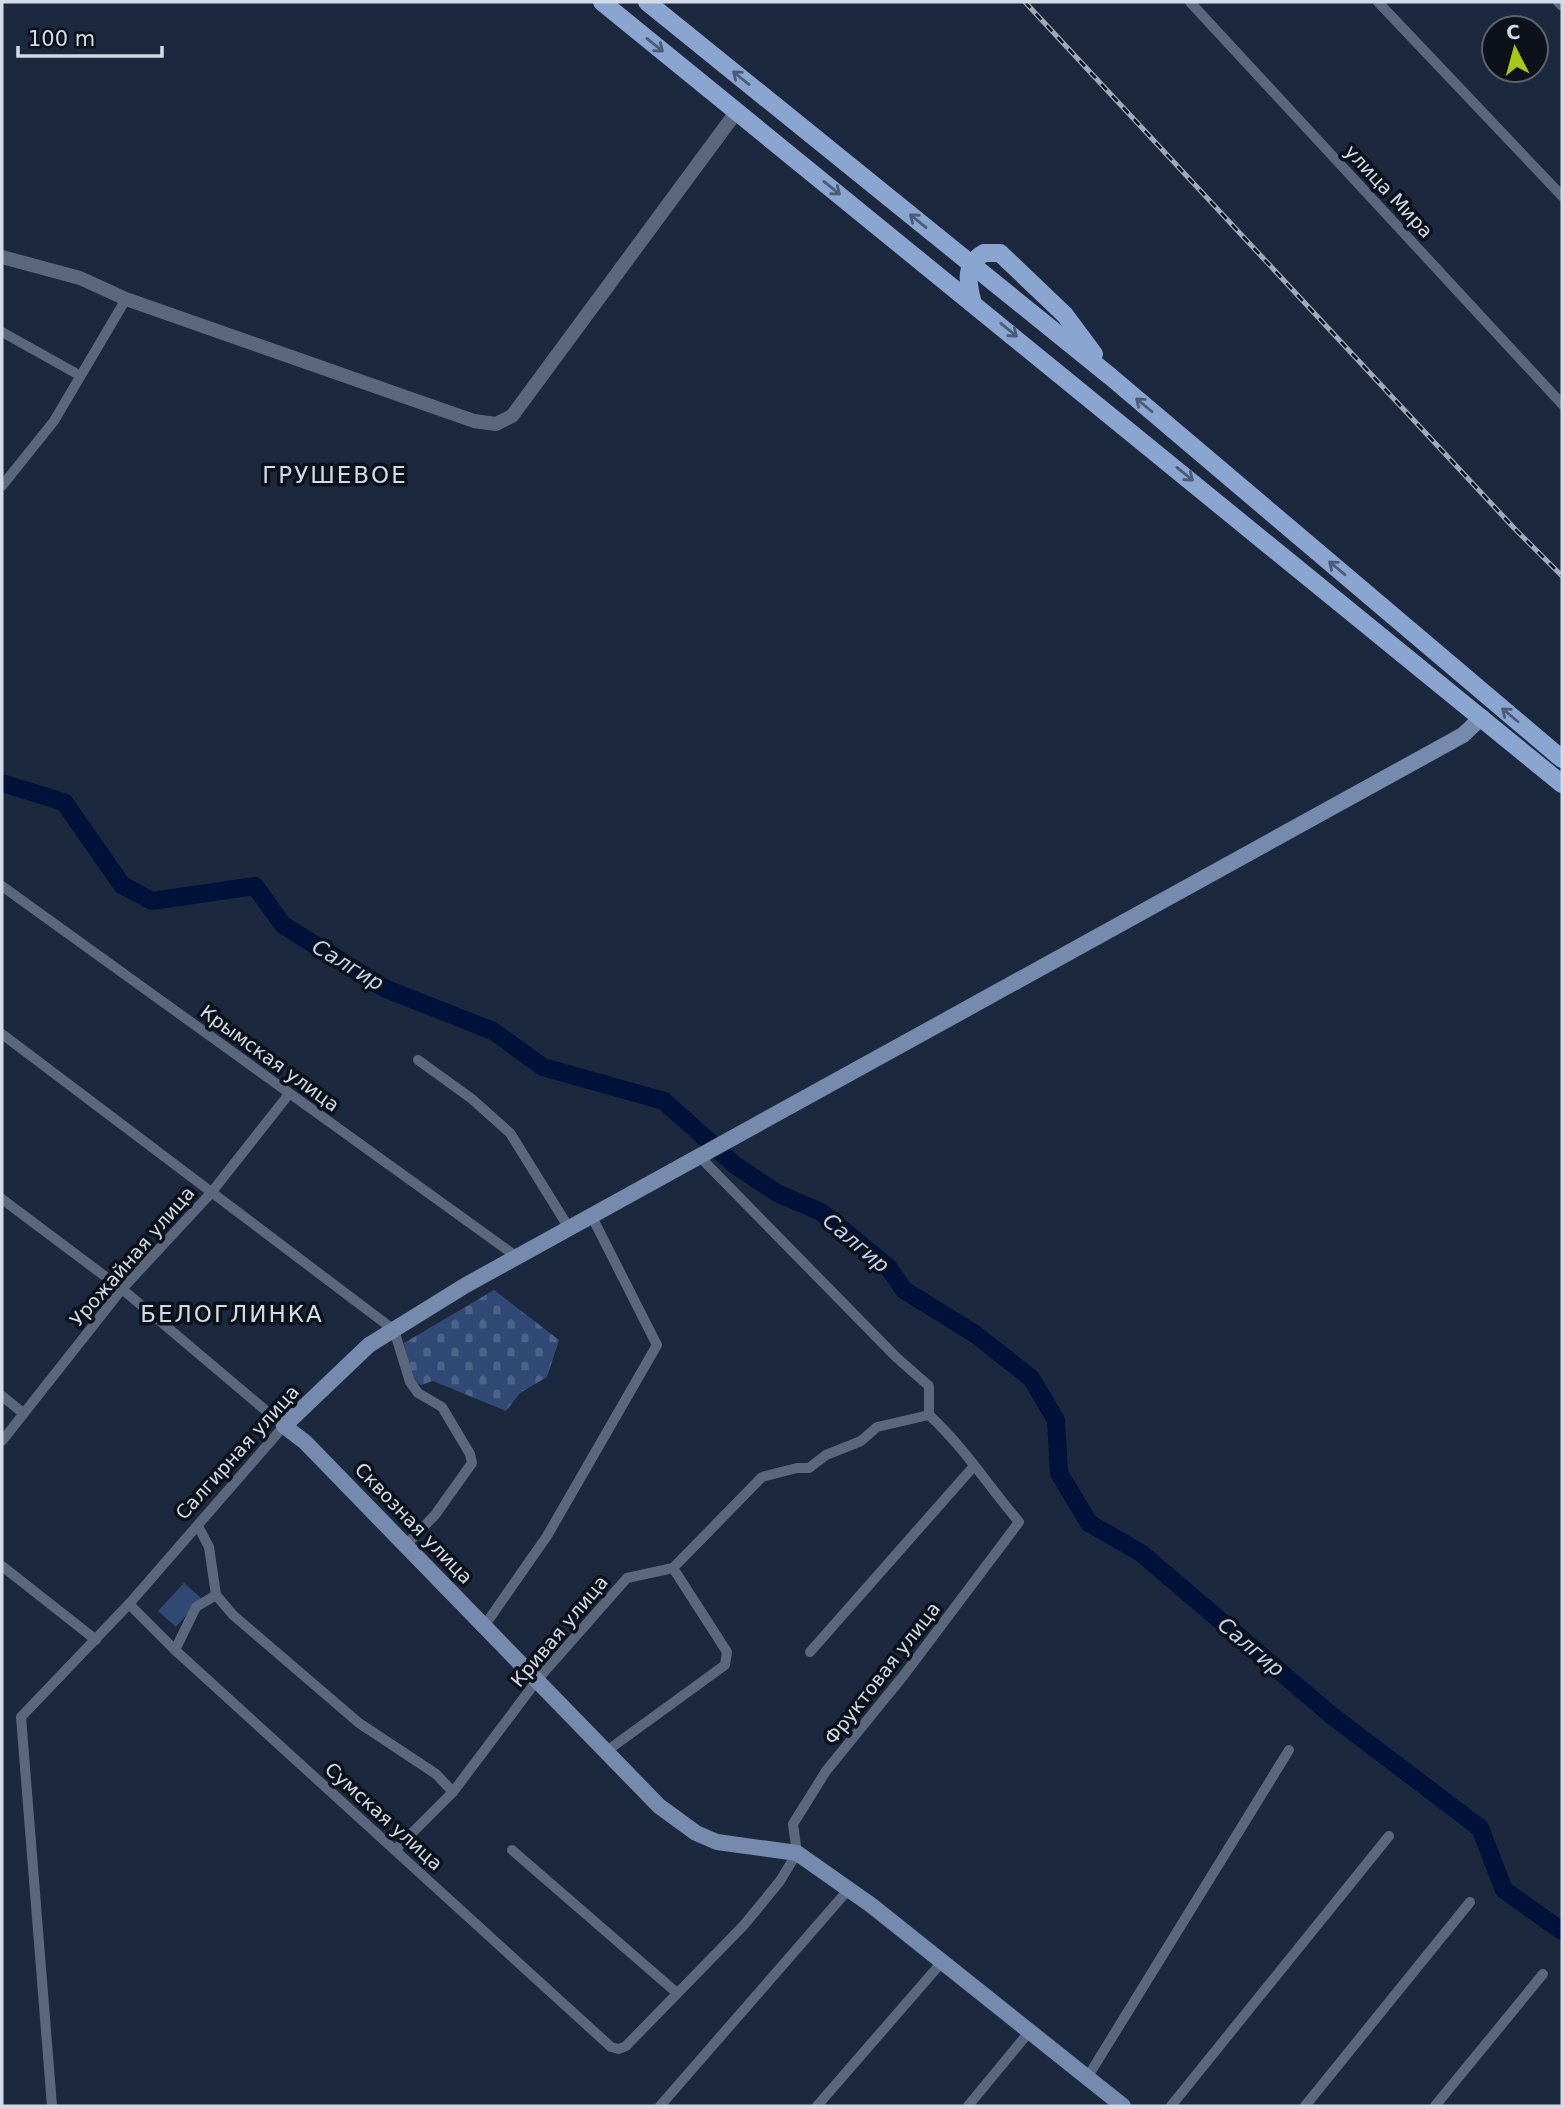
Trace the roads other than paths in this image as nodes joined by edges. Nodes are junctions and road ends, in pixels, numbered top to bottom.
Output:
1 (602, 2) edge
2 (648, 2) edge
3 (1190, 2) edge
4 (1378, 2) edge
5 (1558, 2) edge
6 (1562, 6) edge
7 (737, 111) junction
8 (1562, 196) edge
9 (2, 257) edge
10 (975, 260) junction
11 (126, 299) junction
12 (972, 300) junction
13 (2, 331) edge
14 (79, 375) junction
15 (1111, 377) junction
16 (1562, 404) edge
17 (3, 480) edge
18 (1482, 717) junction
19 (1562, 759) edge
20 (1562, 784) edge
21 (2, 886) edge
22 (2, 1034) edge
23 (418, 1060) dead end
24 (289, 1094) junction
25 (700, 1154) junction
26 (211, 1193) junction
27 (2, 1199) edge
28 (591, 1215) junction
29 (569, 1228) junction
30 (517, 1257) junction
31 (122, 1289) junction
32 (394, 1330) junction
33 (2, 1396) edge
34 (23, 1413) junction
35 (929, 1415) junction
36 (284, 1426) junction
37 (2, 1441) edge
38 (974, 1466) junction
39 (198, 1526) junction
40 (406, 1545) junction
41 (2, 1566) edge
42 (673, 1568) junction
43 (216, 1595) junction
44 (128, 1604) junction
45 (485, 1625) junction
46 (96, 1640) junction
47 (175, 1650) junction
48 (810, 1652) dead end
49 (538, 1679) junction
50 (608, 1750) junction
51 (1289, 1751) dead end
52 (453, 1792) junction
53 (1389, 1836) dead end
54 (395, 1850) junction
55 (512, 1850) dead end
56 (797, 1853) junction
57 (848, 1890) junction
58 (1470, 1902) dead end
59 (942, 1962) junction
60 (1543, 1974) dead end
61 (677, 1993) junction
62 (1030, 2032) junction
63 (1087, 2078) junction
64 (1118, 2105) edge
65 (52, 2106) edge
66 (660, 2106) edge
67 (817, 2106) edge
68 (968, 2106) edge
69 (1171, 2106) edge
70 (1305, 2106) edge
71 (1435, 2106) edge

1 -> 7 main road
10 -> 2 main road
3 - 16 street, улица Мира
4 - 8 street
5 - 6 street
7 - 11 street
7 -> 12 main road
9 - 11 street
10 - 12 main road
10 - 15 main road
10 - 15 main road
11 - 14 street
12 -> 18 main road
13 - 14 street
14 - 17 street
19 -> 15 main road
18 - 20 main road
18 - 25 main road, Салгирная улица
21 - 24 street, Крымская улица
22 - 26 street
23 - 29 street
24 - 26 street, Урожайная улица
24 - 30 street, Крымская улица
25 - 28 main road, Салгирная улица
25 - 35 street
26 - 31 street, Урожайная улица
26 - 32 street
27 - 31 street, Сквозная улица
28 - 29 main road, Салгирная улица
28 - 45 street
29 - 30 main road, Салгирная улица
30 - 32 main road, Салгирная улица
31 - 34 street, Урожайная улица
31 - 36 street, Сквозная улица
32 - 36 main road, Салгирная улица
32 - 40 street
33 - 34 street
34 - 37 street, Урожайная улица
35 - 38 street
35 - 42 street
36 - 39 street, Салгирная улица
36 - 40 main road, Сквозная улица
38 - 48 street
38 - 56 street, Фруктовая улица
39 - 43 street
39 - 44 street, Салгирная улица
40 - 45 main road, Сквозная улица
41 - 46 street
42 - 49 street, Кривая улица
42 - 50 street
43 - 47 street
43 - 52 street
44 - 46 street, Салгирная улица
44 - 47 street, Сумская улица
45 - 49 main road, Сквозная улица
46 - 65 street, Салгирная улица
47 - 54 street, Сумская улица
49 - 50 main road, Сквозная улица
49 - 52 street, Кривая улица
50 - 56 main road, Сквозная улица
51 - 63 street
52 - 54 street, Кривая улица
53 - 69 street
54 - 61 street, Сумская улица
55 - 61 street
56 - 57 main road
56 - 61 street
57 - 59 main road
57 - 66 street
58 - 70 street
59 - 62 main road
59 - 67 street
60 - 71 street
62 - 63 main road
62 - 68 street
63 - 64 main road

